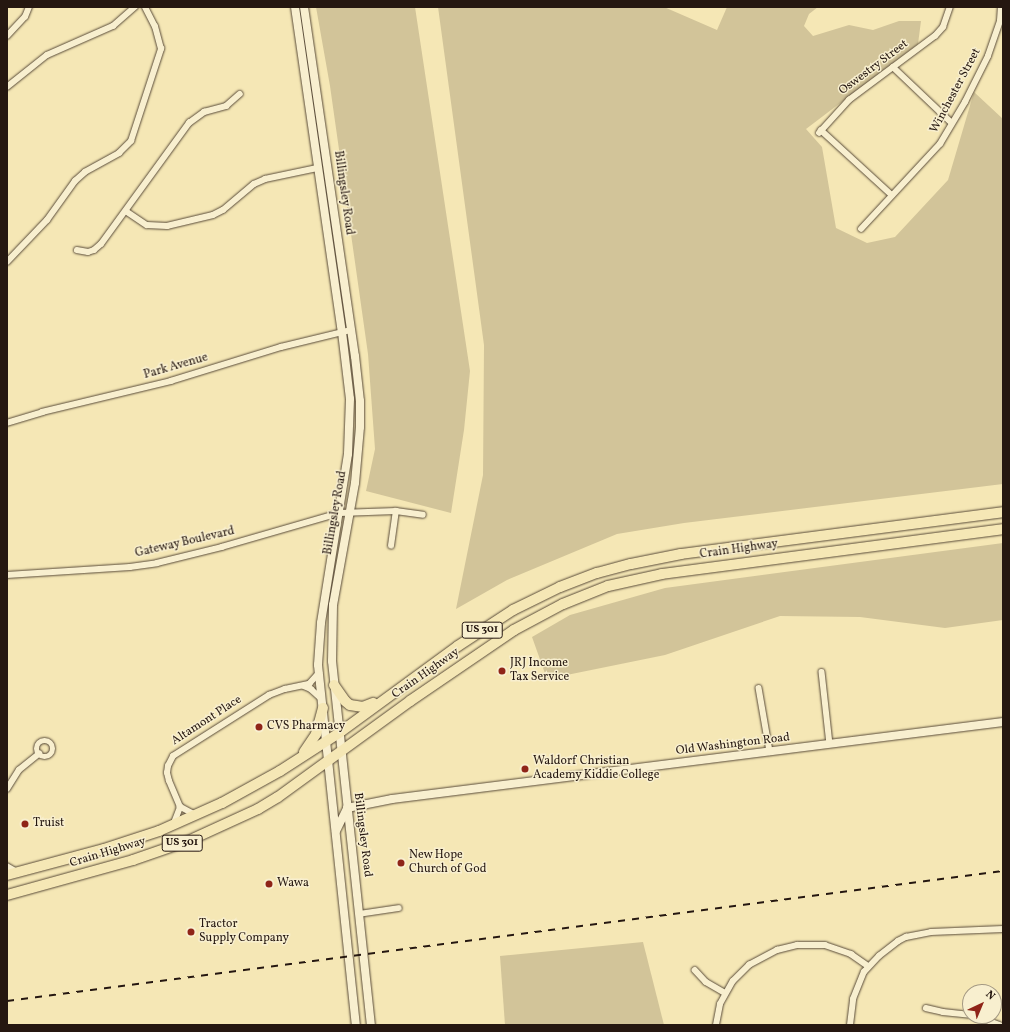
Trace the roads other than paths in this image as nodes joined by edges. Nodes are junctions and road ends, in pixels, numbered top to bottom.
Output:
1 (29, 7) edge
2 (135, 7) edge
3 (139, 7) edge
4 (145, 7) edge
5 (295, 7) edge
6 (304, 7) edge
7 (950, 7) edge
8 (1001, 7) edge
9 (7, 35) edge
10 (893, 67) junction
11 (7, 87) edge
12 (240, 94) dead end
13 (952, 123) junction
14 (317, 168) junction
15 (892, 195) junction
16 (126, 211) junction
17 (862, 229) dead end
18 (77, 250) dead end
19 (7, 262) edge
20 (351, 330) junction
21 (342, 332) junction
22 (7, 423) edge
23 (396, 511) junction
24 (349, 512) junction
25 (1003, 512) edge
26 (340, 513) junction
27 (992, 513) junction
28 (423, 515) dead end
29 (1003, 529) edge
30 (992, 530) junction
31 (390, 546) dead end
32 (7, 576) edge
33 (822, 672) dead end
34 (319, 673) junction
35 (334, 685) junction
36 (304, 686) junction
37 (759, 688) dead end
38 (384, 699) junction
39 (322, 703) junction
40 (1003, 722) edge
41 (339, 733) junction
42 (328, 740) junction
43 (830, 744) junction
44 (340, 752) junction
45 (770, 752) junction
46 (39, 754) dead end
47 (328, 760) junction
48 (292, 764) junction
49 (8, 786) edge
50 (180, 807) junction
51 (347, 808) junction
52 (197, 815) junction
53 (172, 826) junction
54 (335, 836) junction
55 (7, 866) edge
56 (12, 874) edge
57 (7, 895) edge
58 (399, 908) dead end
59 (359, 914) junction
60 (344, 916) junction
61 (1003, 929) edge
62 (868, 966) junction
63 (696, 970) dead end
64 (725, 993) junction
65 (926, 1008) dead end
66 (962, 1014) edge
67 (356, 1025) edge
68 (371, 1025) edge
69 (716, 1025) edge
70 (850, 1025) edge

1 - 9 street
2 - 11 street
3 - 4 street
4 - 19 street
5 - 14 main road, Billingsley Road
6 - 20 main road, Billingsley Road
7 - 10 street, Oswestry Street
8 - 13 street, Winchester Street
10 - 13 street
10 - 15 street, Oswestry Street
12 - 16 street
13 - 15 street, Winchester Street
14 - 16 street
14 - 21 main road, Billingsley Road
15 - 17 street, Winchester Street
16 - 18 street
20 - 21 street, Park Avenue
20 - 24 main road, Billingsley Road
21 - 22 street, Park Avenue
21 - 26 main road, Billingsley Road
23 - 24 street, Gateway Boulevard
23 - 28 street, Gateway Boulevard
23 - 31 street
24 - 26 street, Gateway Boulevard
24 - 35 main road, Billingsley Road
25 - 27 highway, Crain Highway / US 301
26 - 32 street, Gateway Boulevard
26 - 34 main road, Billingsley Road
27 - 30 highway
27 - 38 highway, Crain Highway / US 301
29 - 30 highway, Crain Highway / US 301
30 - 44 highway, Crain Highway / US 301
33 - 43 street
34 - 36 street
34 - 39 main road, Billingsley Road
35 - 38 highway
35 - 41 main road, Billingsley Road
36 - 39 street
36 - 50 street, Altamont Place
37 - 45 street
38 - 41 highway, Crain Highway / US 301
39 - 42 main road, Billingsley Road
39 - 48 highway
40 - 43 main road, Old Washington Road
41 - 42 highway, Crain Highway / US 301
41 - 44 main road, Billingsley Road
42 - 47 main road, Billingsley Road
42 - 48 highway, Crain Highway / US 301
43 - 45 main road, Old Washington Road
44 - 47 highway, Crain Highway / US 301
44 - 51 main road, Billingsley Road
45 - 51 main road, Old Washington Road
46 - 49 street
47 - 54 main road, Billingsley Road
47 - 57 highway, Crain Highway / US 301
48 - 52 highway, Crain Highway / US 301
50 - 52 street
50 - 53 street
51 - 54 main road
51 - 59 main road, Billingsley Road
52 - 53 highway, Crain Highway / US 301
53 - 56 highway, Crain Highway / US 301
54 - 60 main road, Billingsley Road
55 - 56 street
58 - 59 street
59 - 60 main road
59 - 68 main road, Billingsley Road
60 - 67 main road, Billingsley Road
61 - 62 street
62 - 64 street
62 - 70 street
63 - 64 street
64 - 69 street
65 - 66 street

